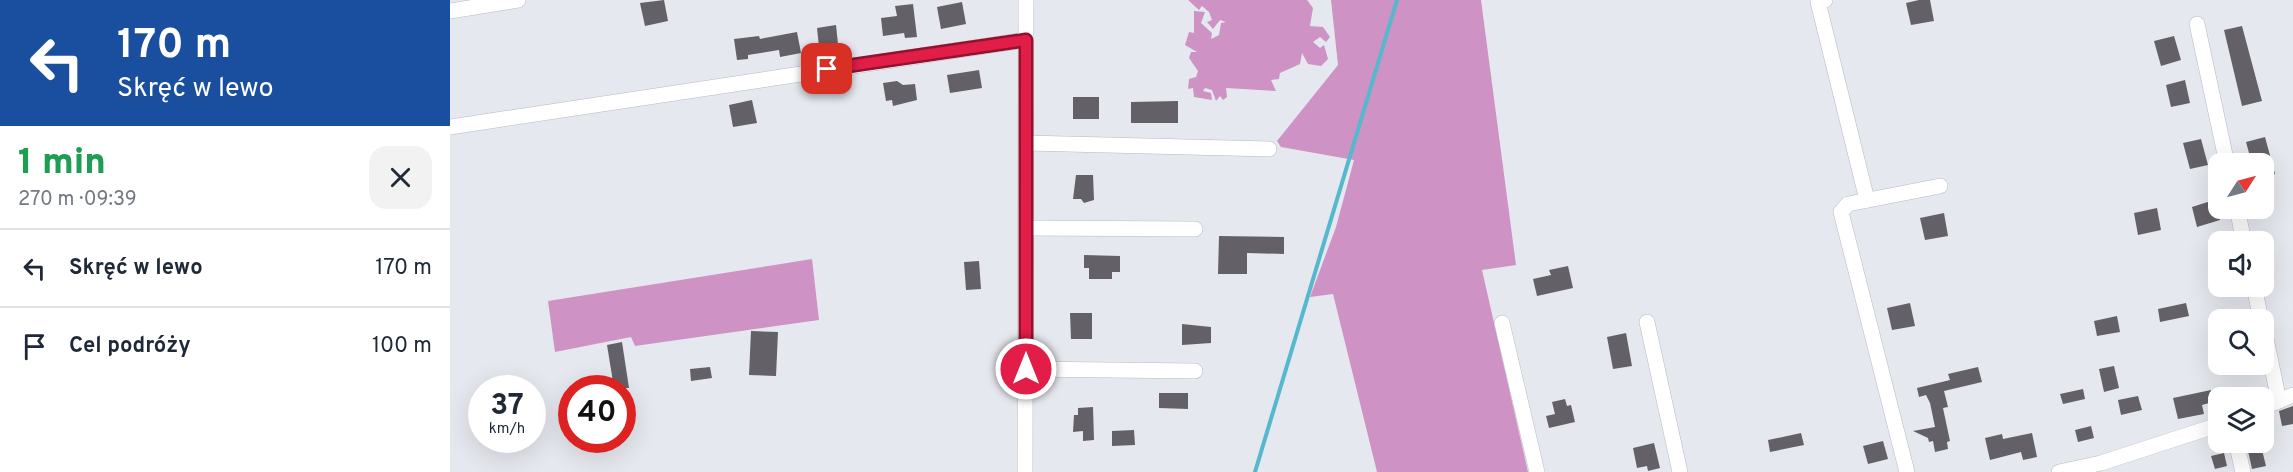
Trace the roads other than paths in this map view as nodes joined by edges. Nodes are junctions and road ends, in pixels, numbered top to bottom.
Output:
1 (518, 0) edge
2 (1026, 0) edge
3 (1825, 0) edge
4 (450, 11) edge
5 (2197, 24) dead end
6 (1026, 40) junction
7 (450, 127) edge
8 (1026, 143) junction
9 (1269, 149) dead end
10 (2226, 153) edge
11 (1940, 186) dead end
12 (1867, 200) junction
13 (1026, 228) junction
14 (1195, 230) dead end
15 (1647, 322) dead end
16 (1502, 324) dead end
17 (2274, 360) edge
18 (1026, 369) junction
19 (1195, 371) dead end
20 (2286, 398) edge
21 (2208, 429) edge
22 (2239, 453) edge
23 (2102, 467) edge
24 (1025, 472) edge
25 (1537, 472) edge
26 (1680, 472) edge
27 (1907, 472) edge
28 (2059, 472) edge
29 (2243, 472) edge

1 - 4 street
2 - 6 street
3 - 12 street
5 - 10 street
6 - 7 street
6 - 8 street
8 - 9 street
8 - 13 street
11 - 12 street
12 - 27 street
13 - 14 street
13 - 18 street
15 - 26 street
16 - 25 street
17 - 20 street
18 - 19 street
18 - 24 street
21 - 23 street
22 - 29 street
23 - 28 street

